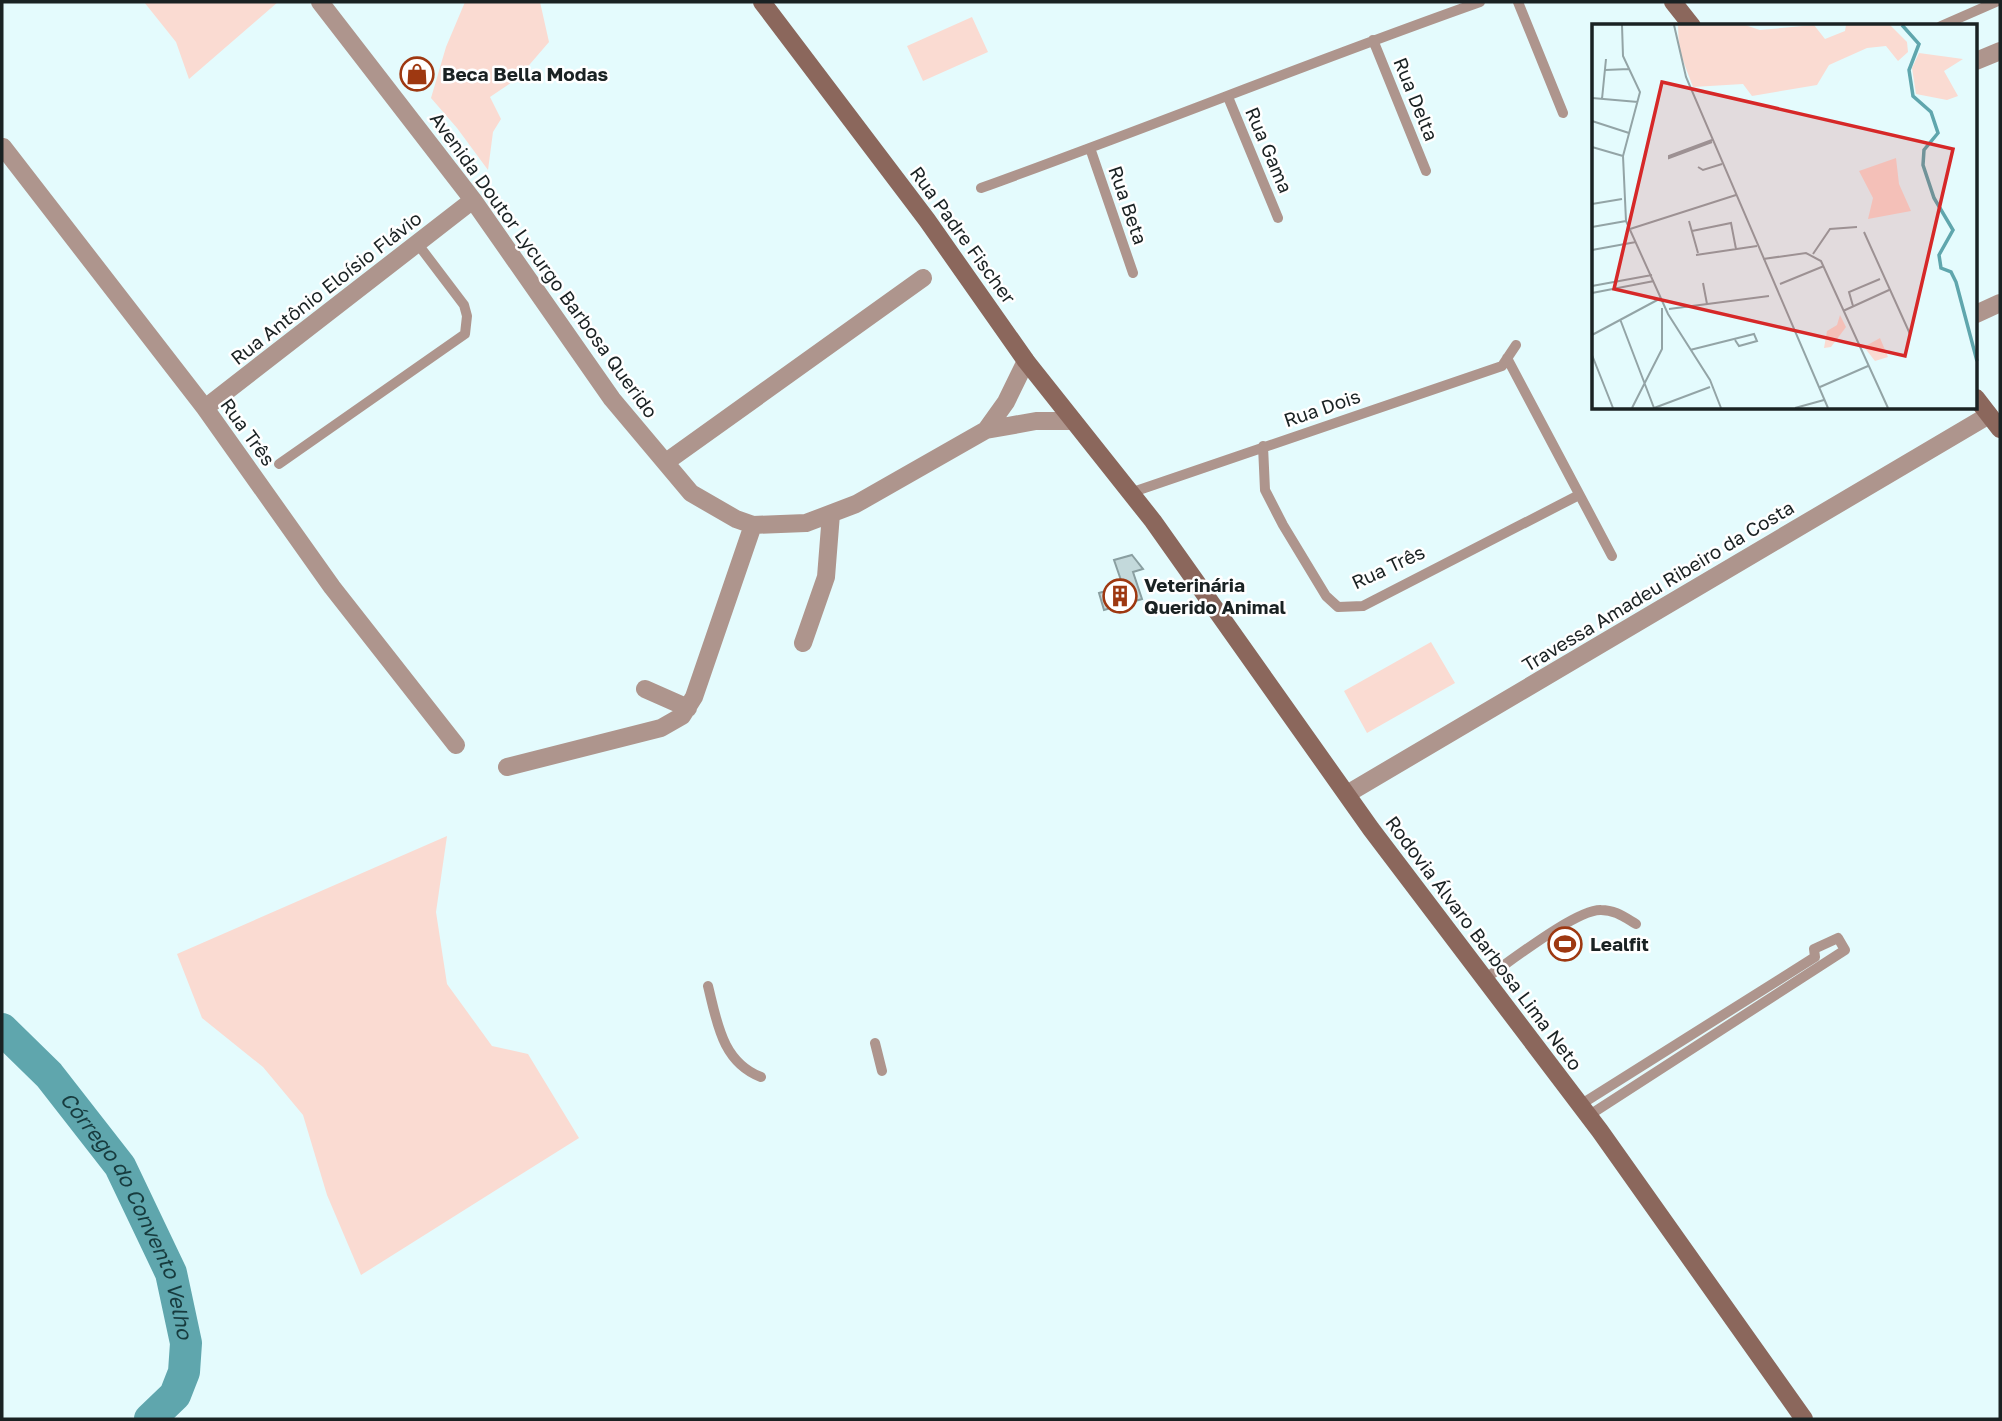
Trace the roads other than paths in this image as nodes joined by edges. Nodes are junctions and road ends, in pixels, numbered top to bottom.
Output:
1 (320, 2) edge
2 (762, 2) edge
3 (1480, 2) edge
4 (1518, 2) edge
5 (1996, 2) edge
6 (1683, 4) edge
7 (1691, 24) edge
8 (1946, 24) edge
9 (1373, 40) junction
10 (2000, 51) edge
11 (1978, 60) edge
12 (1228, 96) junction
13 (1563, 113) dead end
14 (3, 147) edge
15 (1090, 148) junction
16 (1426, 171) dead end
17 (981, 187) dead end
18 (472, 200) junction
19 (1278, 218) dead end
20 (417, 243) junction
21 (1133, 273) dead end
22 (923, 278) dead end
23 (2000, 303) edge
24 (1978, 313) edge
25 (1516, 345) dead end
26 (1507, 358) junction
27 (1026, 361) junction
28 (1978, 401) edge
29 (205, 408) junction
30 (1073, 421) junction
31 (1995, 422) edge
32 (986, 430) junction
33 (1263, 446) junction
34 (666, 462) junction
35 (279, 464) dead end
36 (1130, 492) junction
37 (1579, 495) junction
38 (831, 514) junction
39 (753, 525) junction
40 (1612, 556) dead end
41 (803, 643) dead end
42 (645, 689) dead end
43 (688, 708) junction
44 (456, 745) dead end
45 (507, 767) dead end
46 (1347, 794) junction
47 (1636, 924) dead end
48 (1483, 980) junction
49 (708, 986) dead end
50 (875, 1043) dead end
51 (882, 1071) dead end
52 (761, 1077) dead end
53 (1584, 1111) junction
54 (1804, 1419) edge

1 - 18 street, Avenida Doutor Lycurgo Barbosa Querido
2 - 27 main road, Rua Padre Fischer
3 - 9 lane
4 - 13 lane
5 - 8 lane
6 - 7 main road
9 - 12 lane
9 - 16 lane, Rua Delta
10 - 11 street
12 - 15 lane
12 - 19 lane, Rua Gama
14 - 29 street, Rua Três
15 - 17 lane
15 - 21 lane, Rua Beta
18 - 20 street, Rua Antônio Eloísio Flávio
18 - 34 street, Avenida Doutor Lycurgo Barbosa Querido
20 - 29 street, Rua Antônio Eloísio Flávio
20 - 35 lane
22 - 34 street
23 - 24 street
25 - 26 lane, Rua Dois
26 - 33 lane, Rua Dois
26 - 37 lane
27 - 30 main road, Rua Padre Fischer
27 - 32 street
28 - 31 main road
29 - 44 street, Rua Três
30 - 32 street
30 - 36 main road, Rua Padre Fischer
31 - 46 street, Travessa Amadeu Ribeiro da Costa
32 - 38 street, Avenida Doutor Lycurgo Barbosa Querido
33 - 36 lane, Rua Dois
33 - 37 lane, Rua Três
34 - 39 street, Avenida Doutor Lycurgo Barbosa Querido
36 - 46 main road, Rodovia Álvaro Barbosa Lima Neto
37 - 40 lane
38 - 39 street, Avenida Doutor Lycurgo Barbosa Querido
38 - 41 street
39 - 43 street
42 - 43 street
43 - 45 street
46 - 48 main road, Rodovia Álvaro Barbosa Lima Neto
47 - 48 lane
48 - 53 main road, Rodovia Álvaro Barbosa Lima Neto
49 - 52 lane
50 - 51 lane
53 - 53 lane
53 - 54 main road, Rodovia Álvaro Barbosa Lima Neto

